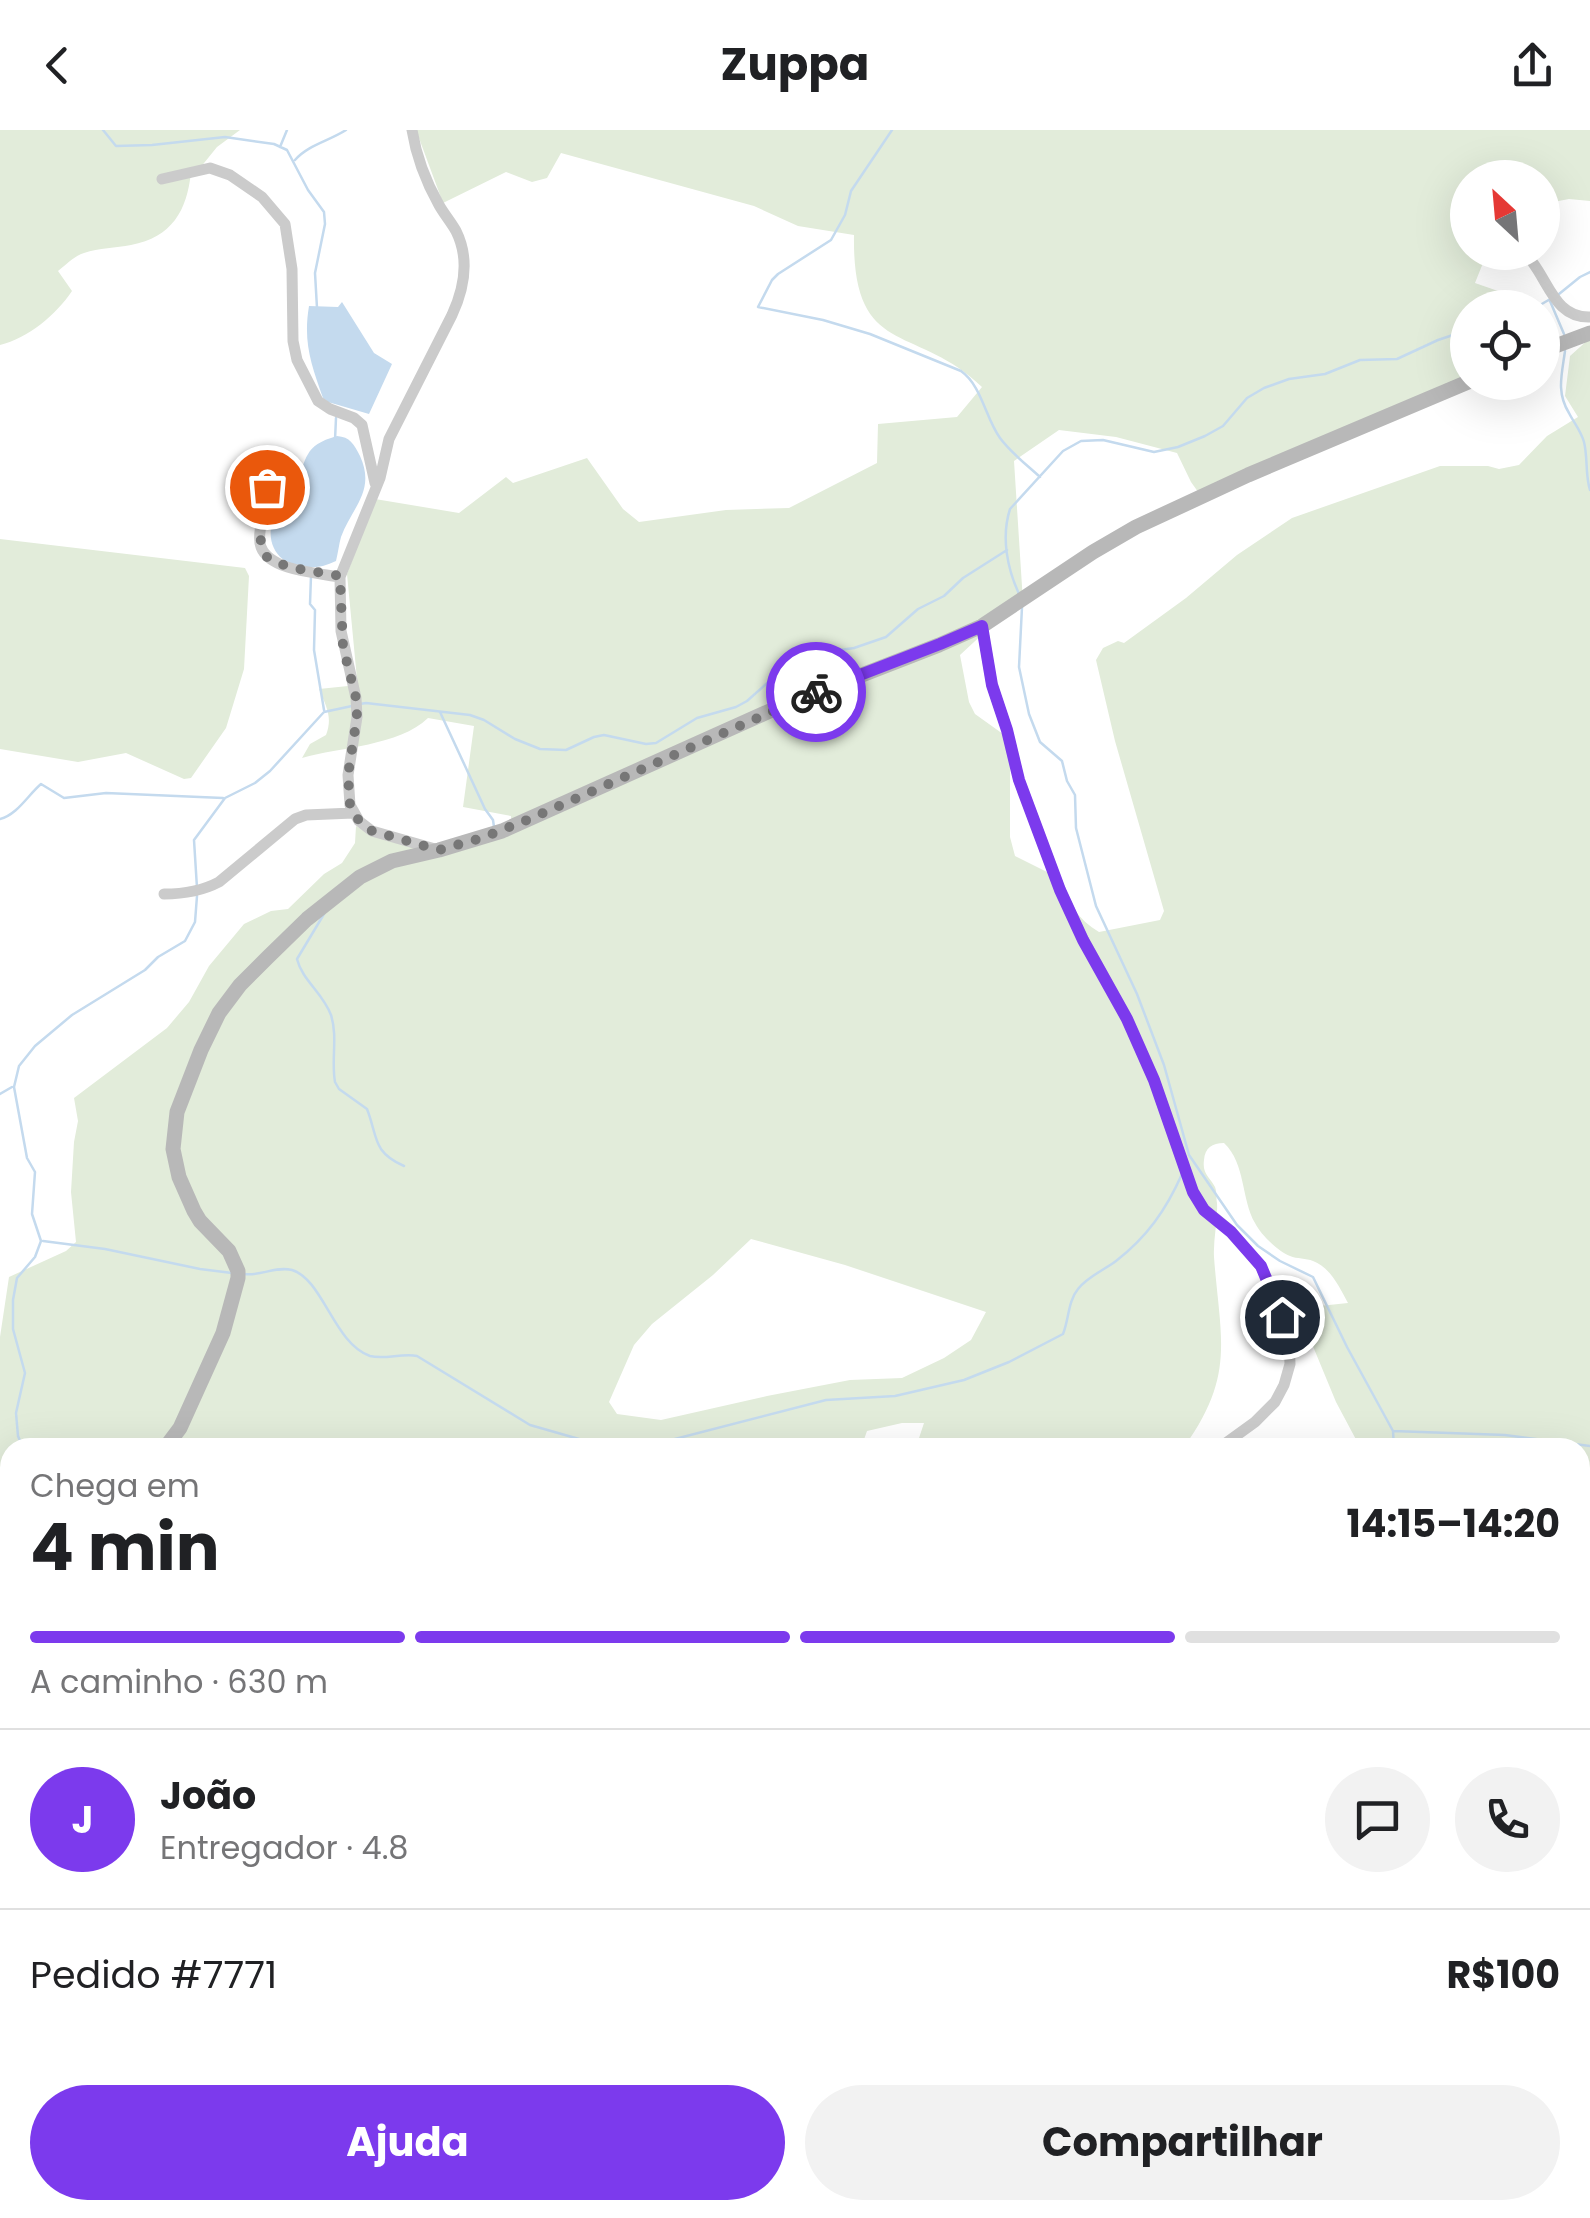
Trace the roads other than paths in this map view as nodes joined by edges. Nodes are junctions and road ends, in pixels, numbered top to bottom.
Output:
1 (412, 130) edge
2 (162, 179) dead end
3 (1538, 270) edge
4 (1590, 316) edge
5 (1590, 333) edge
6 (1560, 344) edge
7 (1450, 390) edge
8 (274, 470) dead end
9 (376, 488) junction
10 (340, 576) junction
11 (982, 626) junction
12 (353, 813) junction
13 (439, 850) junction
14 (164, 894) dead end
15 (172, 1438) edge
16 (1232, 1438) edge

1 - 9 street
2 - 9 street
3 - 4 street
5 - 6 main road
7 - 11 main road
8 - 10 street
9 - 10 street
10 - 12 street
11 - 13 main road
11 - 16 street
12 - 13 street
12 - 14 street
13 - 15 main road

